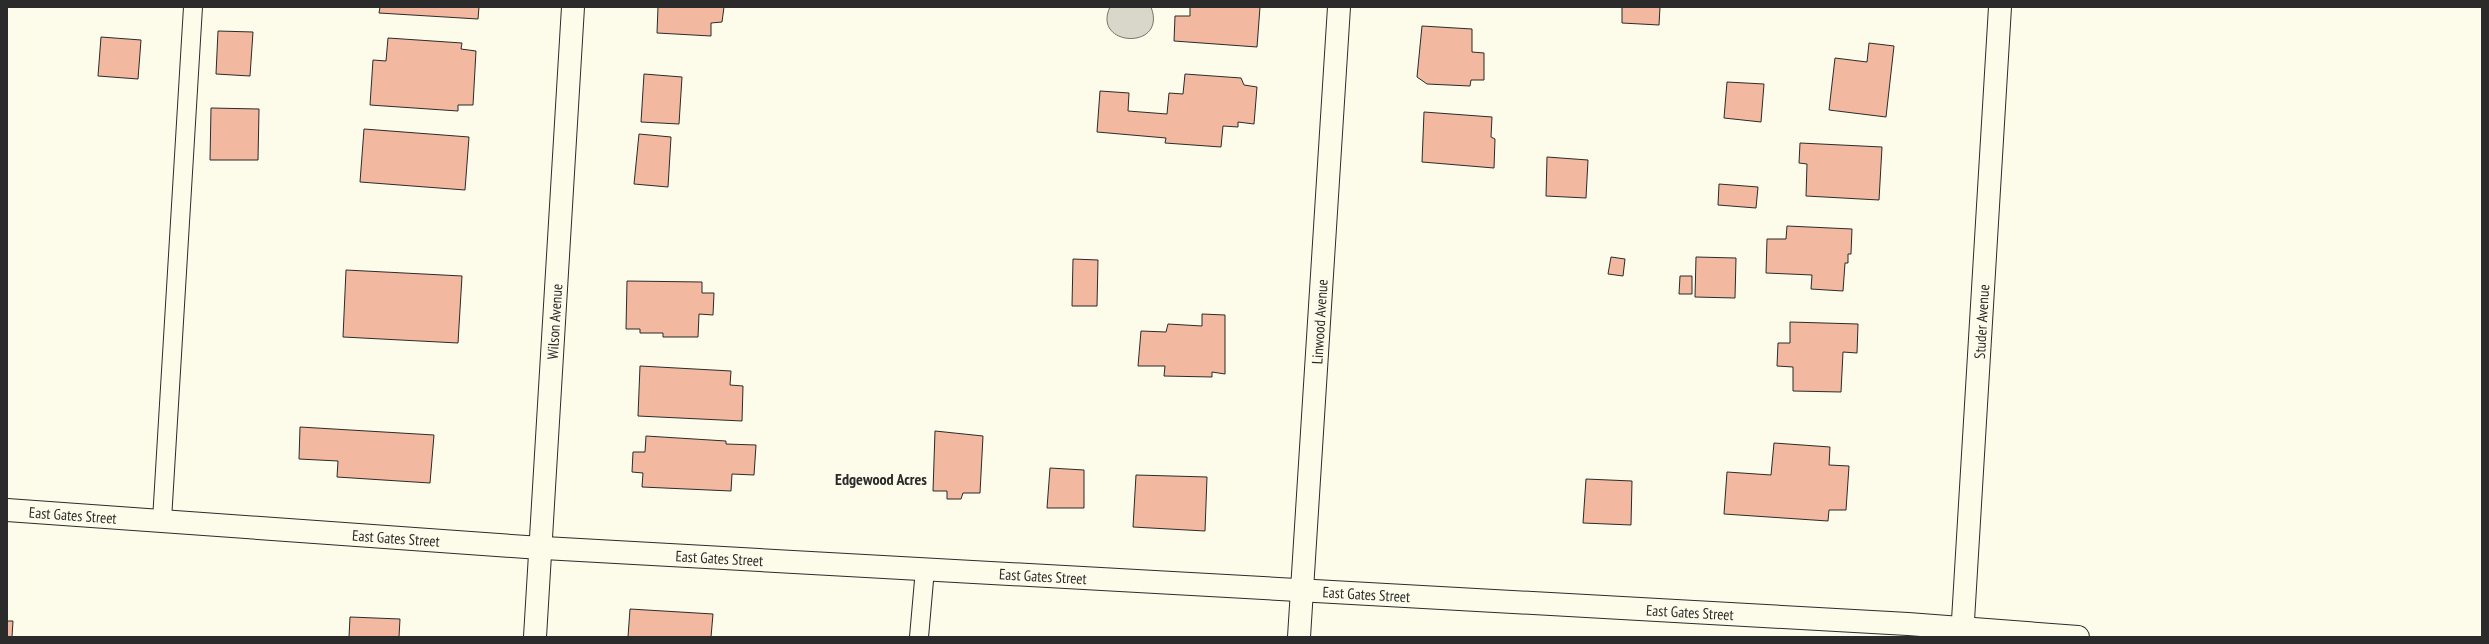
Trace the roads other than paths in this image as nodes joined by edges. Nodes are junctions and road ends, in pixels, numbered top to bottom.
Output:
1 (193, 7) edge
2 (573, 7) edge
3 (1339, 7) edge
4 (2000, 7) edge
5 (7, 510) edge
6 (162, 520) junction
7 (540, 548) junction
8 (925, 568) junction
9 (1302, 591) junction
10 (1962, 633) edge
11 (534, 637) edge
12 (919, 637) edge
13 (1299, 637) edge
14 (2078, 637) edge

1 - 6 lane
2 - 7 street, Wilson Avenue
3 - 9 street, Linwood Avenue
4 - 10 street, Studer Avenue
5 - 6 street, East Gates Street
6 - 7 street, East Gates Street
7 - 8 street, East Gates Street
7 - 11 street, Wilson Avenue
8 - 9 street, East Gates Street
8 - 12 lane
9 - 10 street, East Gates Street
9 - 13 street, Linwood Avenue
10 - 14 street, East Gates Street

